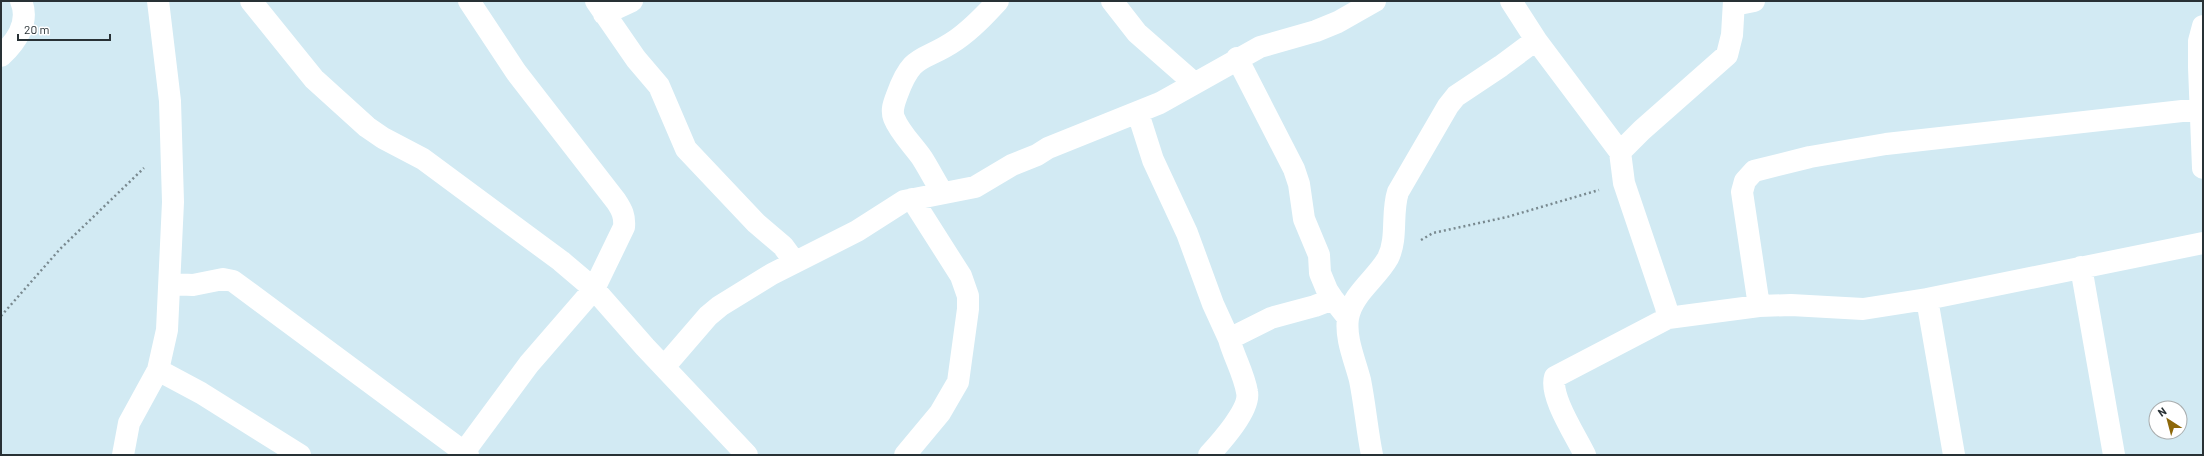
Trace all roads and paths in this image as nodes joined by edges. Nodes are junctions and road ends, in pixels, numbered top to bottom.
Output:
1 (21, 1) edge
2 (158, 1) edge
3 (252, 1) edge
4 (469, 1) edge
5 (632, 1) edge
6 (998, 1) edge
7 (1112, 1) edge
8 (1375, 1) edge
9 (1511, 1) edge
10 (1741, 2) edge
11 (600, 7) edge
12 (2203, 26) edge
13 (1536, 40) junction
14 (1, 56) edge
15 (1237, 58) junction
16 (1194, 83) junction
17 (2200, 109) junction
18 (1138, 113) junction
19 (170, 142) junction
20 (1620, 152) junction
21 (2203, 168) edge
22 (1624, 183) junction
23 (942, 192) junction
24 (912, 199) junction
25 (2203, 243) edge
26 (1388, 256) junction
27 (794, 261) junction
28 (2082, 267) junction
29 (170, 284) junction
30 (594, 289) junction
31 (1333, 299) junction
32 (1928, 299) junction
33 (1759, 306) junction
34 (1, 316) edge
35 (1348, 318) junction
36 (1668, 318) junction
37 (1229, 339) junction
38 (664, 367) junction
39 (158, 370) junction
40 (466, 453) edge
41 (124, 455) edge
42 (300, 455) edge
43 (747, 455) edge
44 (905, 455) edge
45 (1209, 455) edge
46 (1372, 455) edge
47 (1585, 455) edge
48 (1954, 455) edge
49 (2114, 455) edge

1 - 14 street
2 - 19 street
3 - 30 street
4 - 30 street
5 - 11 street
6 - 23 street
7 - 16 street
8 - 15 street
9 - 13 street
10 - 20 street
11 - 27 street
12 - 17 street
13 - 20 street
13 - 26 street
15 - 16 street
15 - 31 street
16 - 18 street
17 - 21 street
17 - 33 street
18 - 23 street
18 - 37 street
19 - 29 street
19 - 34 path
20 - 22 street
22 - 26 path
22 - 36 street
23 - 24 street
24 - 27 street
24 - 44 street
25 - 28 street
26 - 35 street
27 - 38 street
28 - 32 street
28 - 49 street
29 - 39 street
29 - 40 street
30 - 38 street
30 - 40 street
31 - 35 street
31 - 37 street
32 - 33 street
32 - 48 street
33 - 36 street
35 - 46 street
36 - 47 street
37 - 45 street
38 - 43 street
39 - 41 street
39 - 42 street

